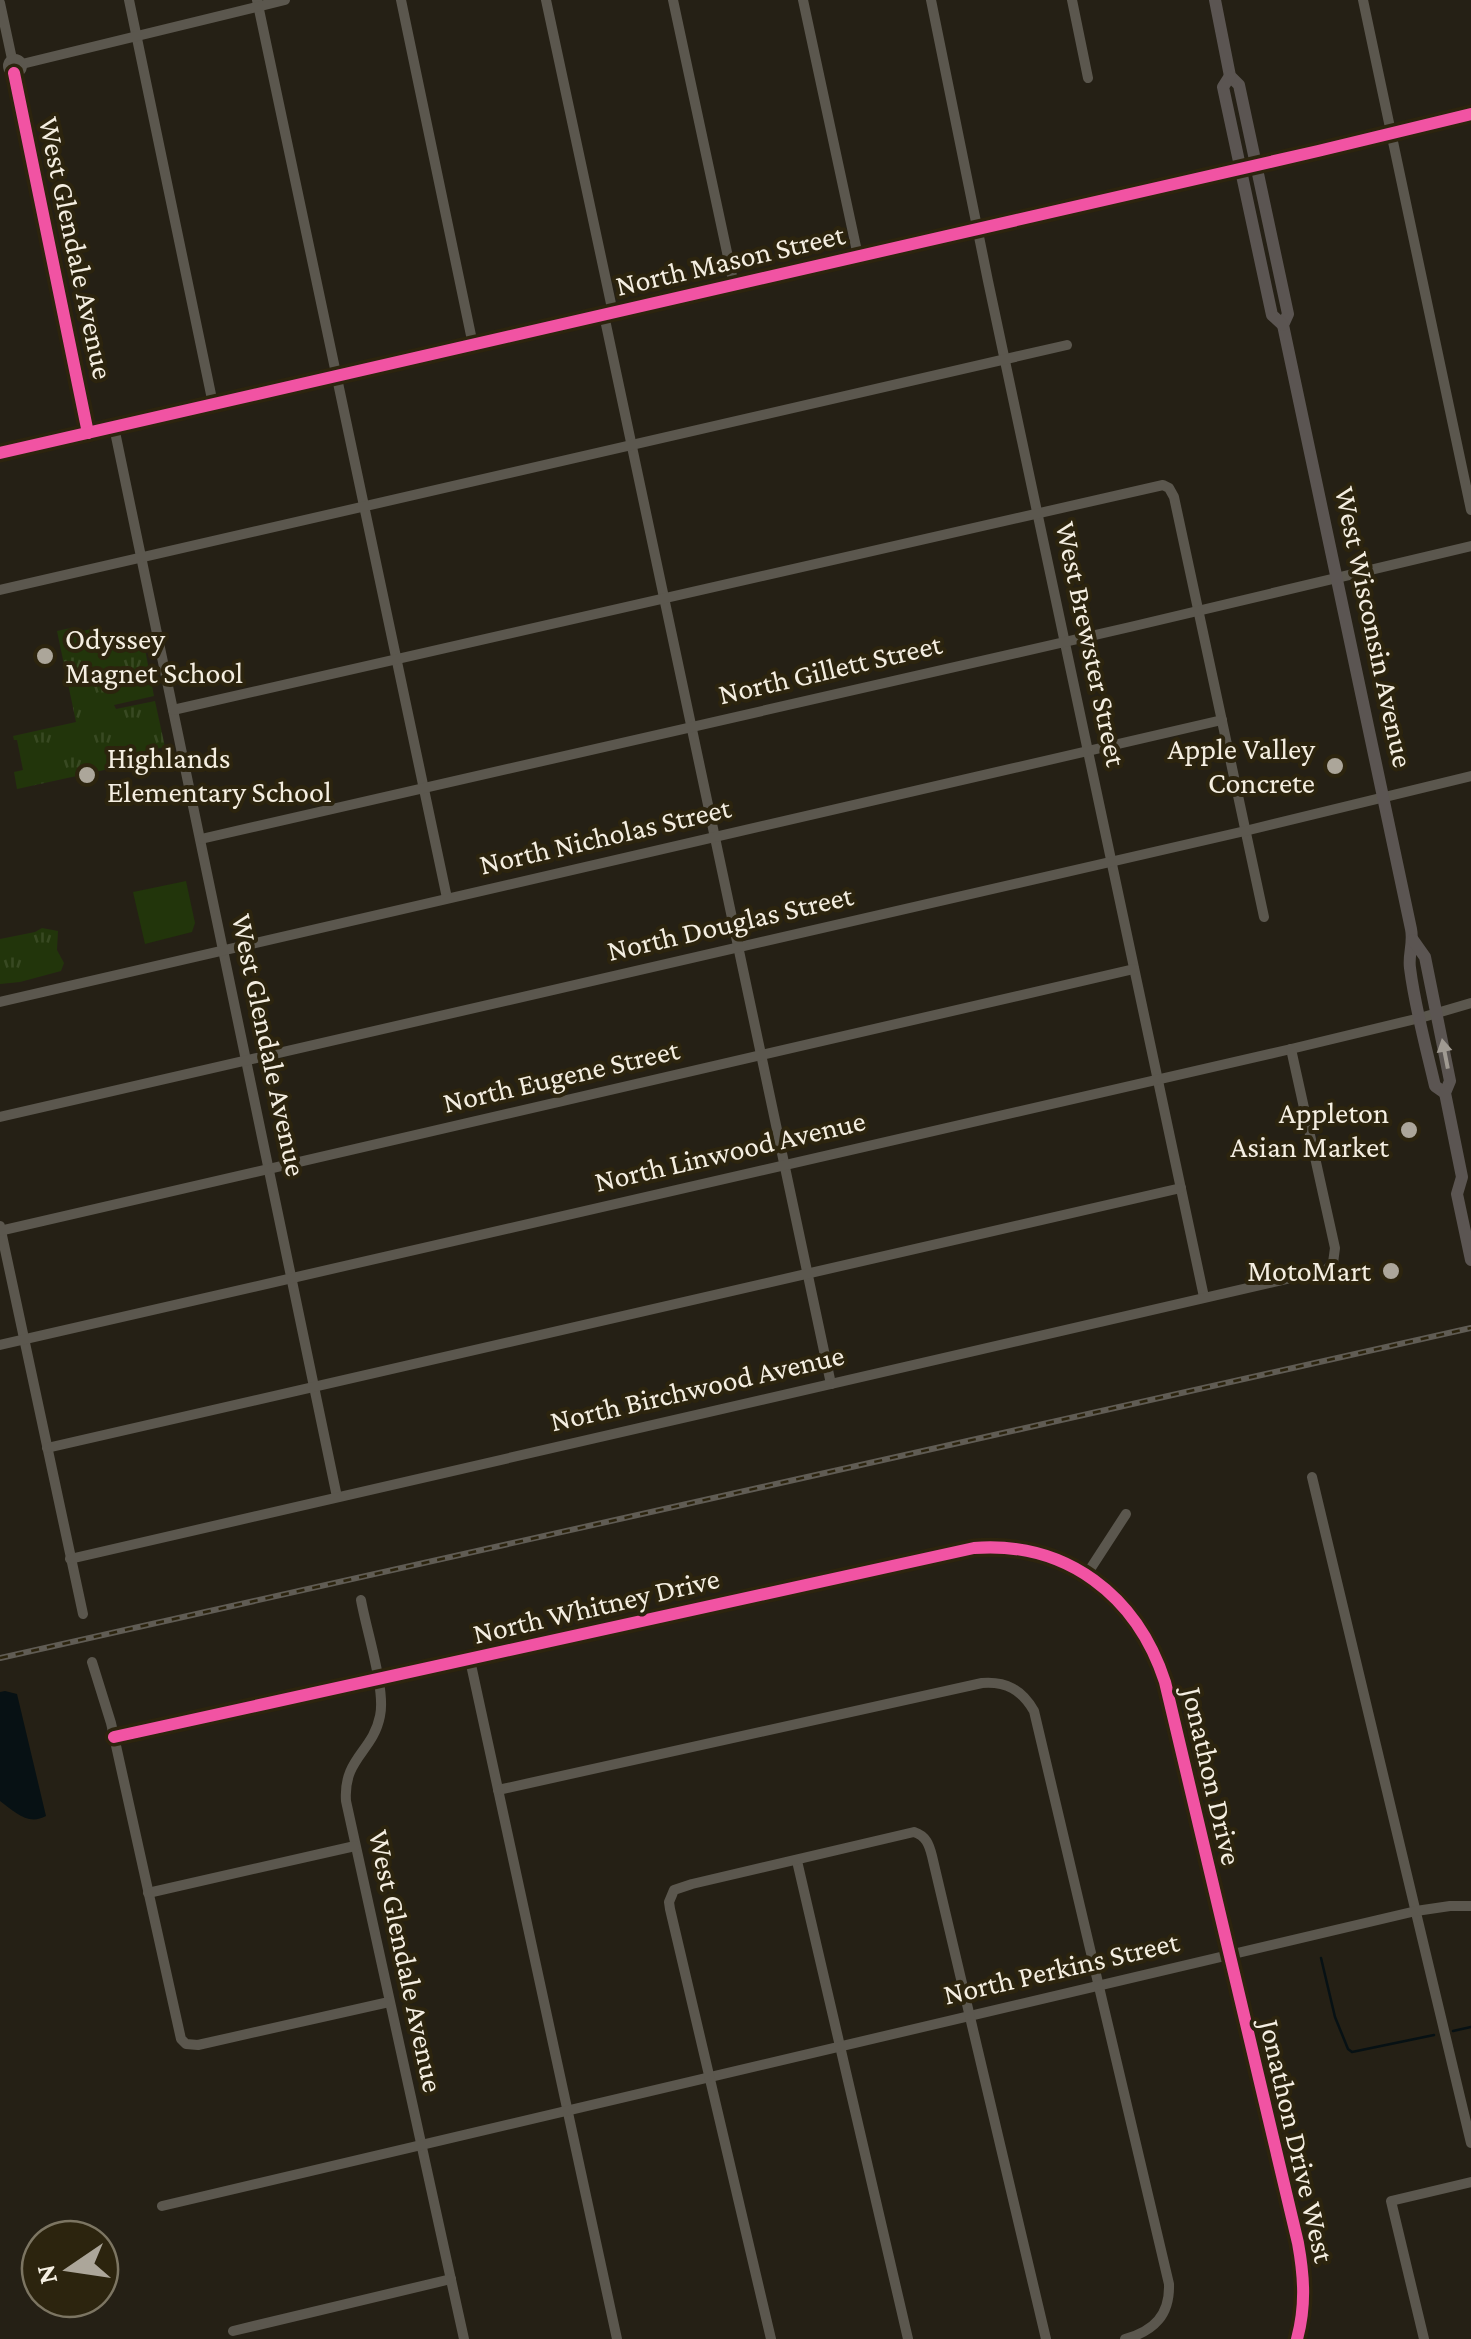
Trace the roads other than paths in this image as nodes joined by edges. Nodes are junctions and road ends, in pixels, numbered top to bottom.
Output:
1 (129, 0) edge
2 (285, 0) edge
3 (401, 0) edge
4 (546, 0) edge
5 (673, 0) edge
6 (802, 0) edge
7 (931, 0) edge
8 (1072, 0) edge
9 (1215, 0) edge
10 (1362, 0) edge
11 (0, 2) edge
12 (258, 3) edge
13 (136, 35) junction
14 (11, 66) edge
15 (1088, 78) dead end
16 (1226, 82) junction
17 (1471, 114) edge
18 (1391, 134) junction
19 (1256, 166) junction
20 (1240, 169) junction
21 (978, 229) junction
22 (858, 256) junction
23 (734, 284) junction
24 (1283, 293) junction
25 (608, 314) junction
26 (1284, 326) junction
27 (473, 345) junction
28 (1068, 345) dead end
29 (1004, 359) junction
30 (336, 376) junction
31 (214, 404) junction
32 (114, 427) junction
33 (88, 432) junction
34 (632, 444) junction
35 (0, 453) edge
36 (365, 506) junction
37 (1471, 510) edge
38 (1038, 511) junction
39 (1471, 546) edge
40 (141, 556) junction
41 (1338, 578) junction
42 (0, 590) edge
43 (664, 598) junction
44 (1198, 610) junction
45 (1064, 642) junction
46 (396, 659) junction
47 (173, 710) junction
48 (1222, 720) junction
49 (691, 727) junction
50 (1088, 752) junction
51 (1471, 776) edge
52 (424, 788) junction
53 (1385, 797) junction
54 (1246, 831) junction
55 (714, 836) junction
56 (200, 840) junction
57 (1111, 862) junction
58 (447, 898) junction
59 (1264, 918) dead end
60 (1413, 940) junction
61 (737, 946) junction
62 (224, 950) junction
63 (1134, 970) junction
64 (0, 1002) edge
65 (1471, 1003) edge
66 (1436, 1013) junction
67 (1420, 1018) junction
68 (1291, 1048) junction
69 (760, 1056) junction
70 (246, 1060) junction
71 (1157, 1079) junction
72 (1444, 1093) junction
73 (0, 1117) edge
74 (783, 1164) junction
75 (270, 1169) junction
76 (1466, 1182) edge
77 (1181, 1188) junction
78 (1466, 1214) edge
79 (0, 1229) edge
80 (1471, 1260) edge
81 (807, 1274) junction
82 (292, 1277) junction
83 (1204, 1298) junction
84 (24, 1340) junction
85 (0, 1345) edge
86 (831, 1384) junction
87 (315, 1386) junction
88 (47, 1448) junction
89 (1312, 1476) dead end
90 (337, 1497) junction
91 (1126, 1514) dead end
92 (70, 1559) junction
93 (1087, 1574) junction
94 (361, 1600) dead end
95 (83, 1614) dead end
96 (470, 1660) junction
97 (92, 1662) dead end
98 (378, 1679) junction
99 (114, 1737) junction
100 (498, 1790) junction
101 (355, 1846) junction
102 (797, 1861) junction
103 (148, 1893) junction
104 (1471, 1906) edge
105 (1416, 1911) junction
106 (1229, 1954) junction
107 (1098, 1984) junction
108 (389, 2002) junction
109 (969, 2016) junction
110 (839, 2047) junction
111 (709, 2076) junction
112 (568, 2110) junction
113 (1471, 2143) edge
114 (420, 2144) junction
115 (1471, 2182) edge
116 (162, 2206) dead end
117 (451, 2279) junction
118 (233, 2330) dead end
119 (464, 2339) edge
120 (617, 2339) edge
121 (771, 2339) edge
122 (908, 2339) edge
123 (1046, 2339) edge
124 (1125, 2339) edge
125 (1297, 2339) edge
126 (1424, 2339) edge

1 - 13 street
2 - 12 street
3 - 27 street
4 - 25 street
5 - 23 street
6 - 22 street
7 - 21 street, West Brewster Street
8 - 15 street
9 - 16 main road, West Wisconsin Avenue
10 - 18 street
11 - 14 street, West Glendale Avenue
12 - 13 street
12 - 30 street
13 - 14 street
13 - 31 street
14 - 33 street, West Glendale Avenue
16 - 19 main road, West Wisconsin Avenue
16 - 20 main road, West Wisconsin Avenue
17 - 18 main road, North Mason Street
18 - 19 main road, North Mason Street
18 - 37 street
19 - 20 main road, North Mason Street
19 - 24 main road, West Wisconsin Avenue
20 - 21 main road, North Mason Street
20 - 24 main road
20 - 26 main road, West Wisconsin Avenue
21 - 22 main road, North Mason Street
21 - 29 street, West Brewster Street
22 - 23 main road, North Mason Street
23 - 25 main road, North Mason Street
24 - 26 main road, West Wisconsin Avenue
25 - 27 main road, North Mason Street
25 - 34 street
26 - 41 main road, West Wisconsin Avenue
27 - 30 main road, North Mason Street
28 - 29 street
29 - 34 street
29 - 38 street, West Brewster Street
30 - 31 main road, North Mason Street
30 - 36 street
31 - 32 main road, North Mason Street
32 - 33 main road, North Mason Street
32 - 40 street, West Glendale Avenue
33 - 35 main road, North Mason Street
34 - 36 street
34 - 43 street
36 - 40 street
36 - 46 street
38 - 43 street
38 - 44 street
38 - 45 street, West Brewster Street
39 - 41 street, North Gillett Street
40 - 42 street
40 - 47 street, West Glendale Avenue
41 - 44 street, North Gillett Street
41 - 53 main road, West Wisconsin Avenue
43 - 46 street
43 - 49 street
44 - 45 street, North Gillett Street
44 - 48 street
45 - 49 street, North Gillett Street
45 - 50 street, West Brewster Street
46 - 47 street
46 - 52 street
47 - 56 street, West Glendale Avenue
48 - 50 street, North Nicholas Street
48 - 54 street
49 - 52 street, North Gillett Street
49 - 55 street
50 - 55 street, North Nicholas Street
50 - 57 street, West Brewster Street
51 - 53 street, North Douglas Street
52 - 56 street, North Gillett Street
52 - 58 street
53 - 54 street, North Douglas Street
53 - 60 main road, West Wisconsin Avenue
54 - 57 street, North Douglas Street
54 - 59 street
55 - 58 street, North Nicholas Street
55 - 61 street
56 - 62 street, West Glendale Avenue
57 - 61 street, North Douglas Street
57 - 63 street, West Brewster Street
58 - 62 street, North Nicholas Street
60 - 66 main road, West Wisconsin Avenue
60 - 67 main road, West Wisconsin Avenue
61 - 69 street
61 - 70 street, North Douglas Street
62 - 64 street, North Nicholas Street
62 - 70 street, West Glendale Avenue
63 - 69 street, North Eugene Street
63 - 71 street, West Brewster Street
65 - 66 street, North Linwood Avenue
66 - 67 street, North Linwood Avenue
72 -> 66 main road, West Wisconsin Avenue
67 - 68 street, North Linwood Avenue
67 - 72 main road, West Wisconsin Avenue
68 - 71 street, North Linwood Avenue
68 - 83 street, North Birchwood Avenue
69 - 74 street
69 - 75 street, North Eugene Street
70 - 73 street, North Douglas Street
70 - 75 street, West Glendale Avenue
71 - 74 street, North Linwood Avenue
71 - 77 street, West Brewster Street
72 - 76 main road, West Wisconsin Avenue
74 - 81 street
74 - 82 street, North Linwood Avenue
75 - 79 street, North Eugene Street
75 - 82 street, West Glendale Avenue
76 - 78 main road, West Wisconsin Avenue
77 - 81 street
77 - 83 street, West Brewster Street
78 - 80 main road, West Wisconsin Avenue
79 - 84 street
81 - 86 street
81 - 87 street
82 - 84 street, North Linwood Avenue
82 - 87 street, West Glendale Avenue
83 - 86 street, North Birchwood Avenue
84 - 85 street, North Linwood Avenue
84 - 88 street
86 - 90 street, North Birchwood Avenue
87 - 88 street
87 - 90 street, West Glendale Avenue
88 - 92 street
89 - 105 street
90 - 92 street, North Birchwood Avenue
91 - 93 street
92 - 95 street
93 - 96 street, North Whitney Drive
93 - 106 street, Jonathon Drive
94 - 98 street, West Glendale Avenue
96 - 98 street, North Whitney Drive
96 - 100 street
97 - 99 street
98 - 99 street, North Whitney Drive
98 - 101 street, West Glendale Avenue
99 - 103 street
100 - 107 street
100 - 112 street
101 - 103 street
101 - 108 street, West Glendale Avenue
102 - 109 street
102 - 110 street
102 - 111 street
103 - 108 street
104 - 105 street, North Perkins Street
105 - 106 street, North Perkins Street
105 - 113 street
106 - 107 street, North Perkins Street
106 - 125 street, Jonathon Drive West
107 - 109 street, North Perkins Street
107 - 124 street
108 - 114 street, West Glendale Avenue
109 - 110 street, North Perkins Street
109 - 123 street
110 - 111 street, North Perkins Street
110 - 122 street
111 - 112 street, North Perkins Street
111 - 121 street
112 - 114 street, North Perkins Street
112 - 120 street
114 - 116 street, North Perkins Street
114 - 117 street, West Glendale Avenue
115 - 126 street
117 - 118 street
117 - 119 street, West Glendale Avenue

